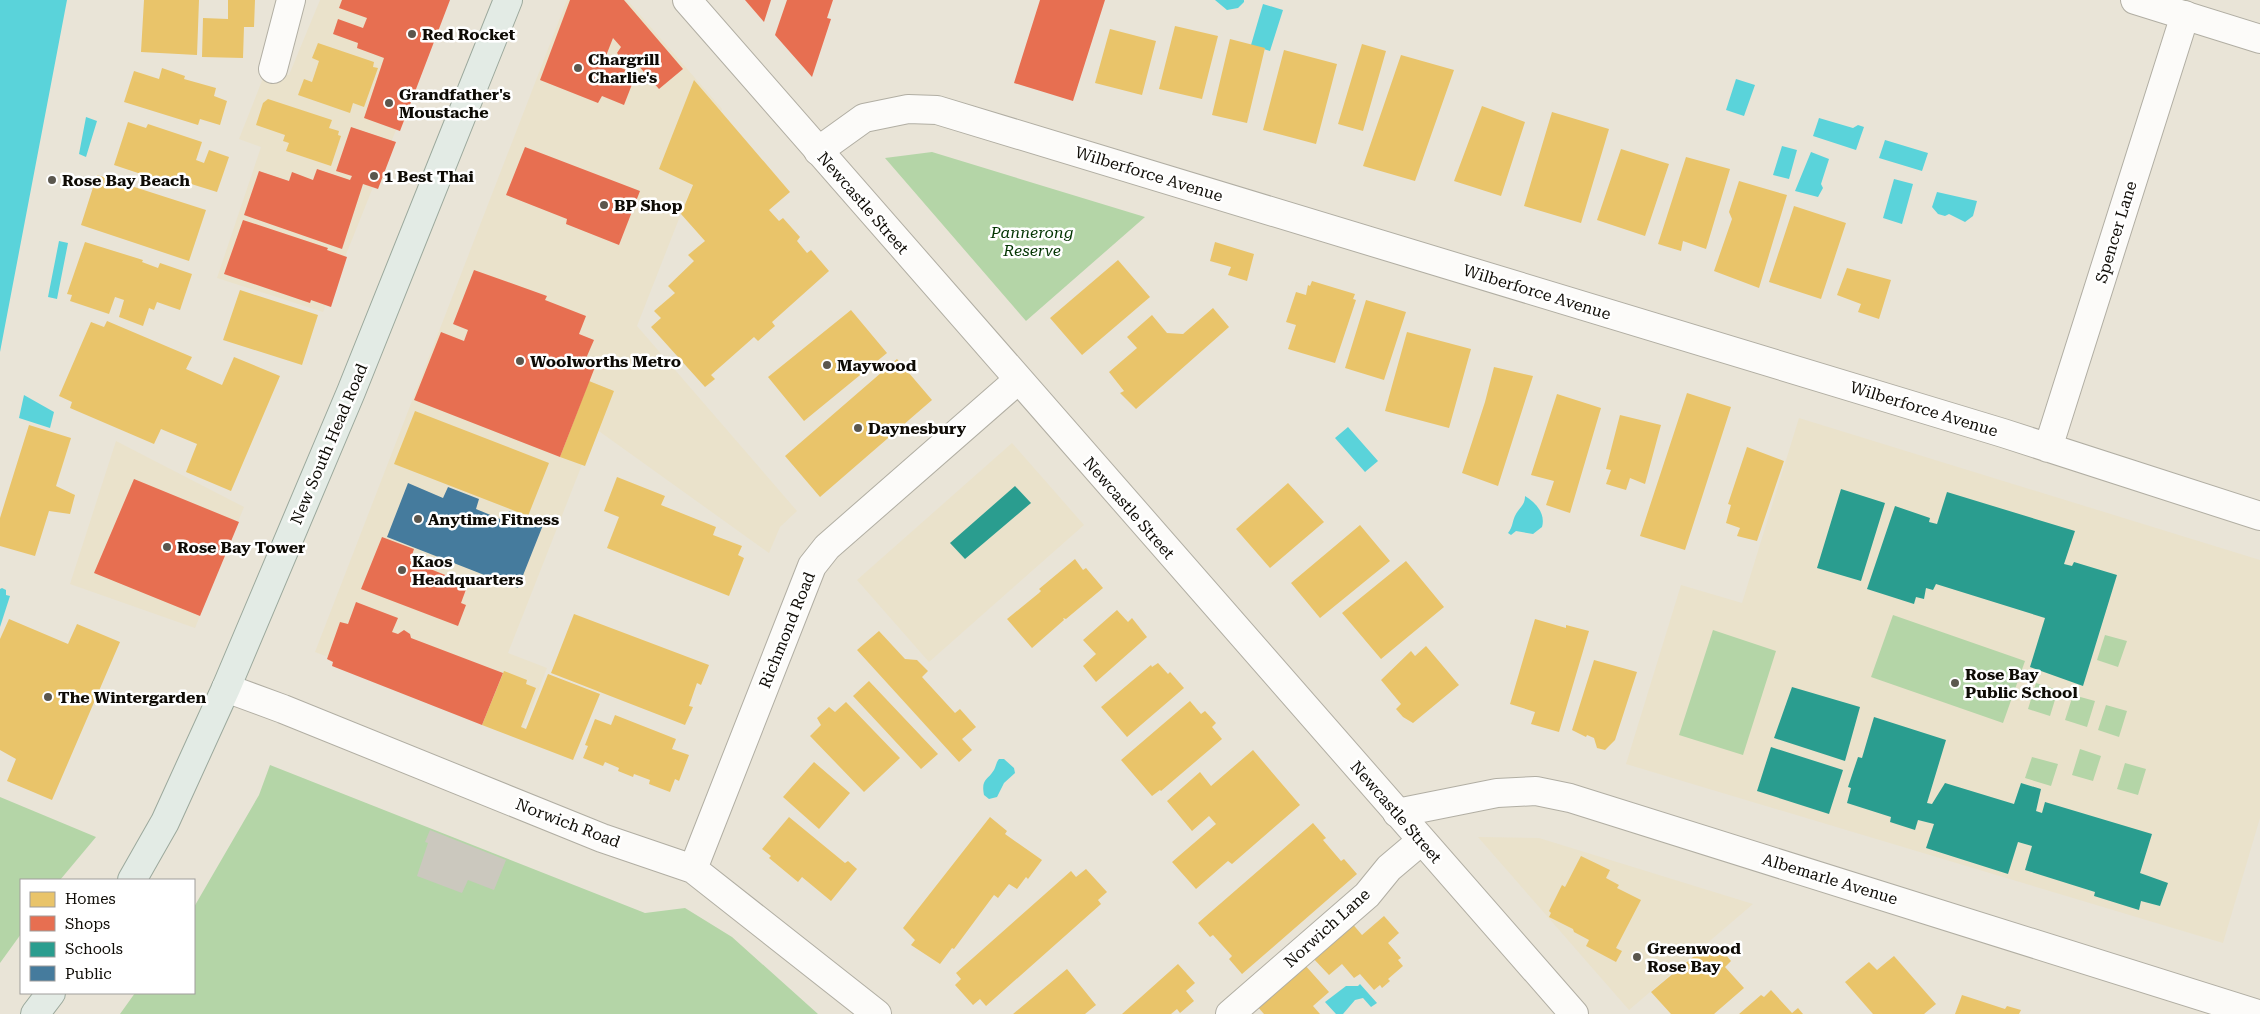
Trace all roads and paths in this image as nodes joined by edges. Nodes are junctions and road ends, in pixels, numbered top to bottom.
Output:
1 (291, 0) edge
2 (508, 0) edge
3 (687, 0) edge
4 (2135, 0) edge
5 (2185, 15) junction
6 (2260, 39) edge
7 (273, 69) dead end
8 (818, 151) junction
9 (1018, 380) junction
10 (2048, 448) junction
11 (2260, 516) edge
12 (226, 688) junction
13 (1397, 813) junction
14 (1421, 841) junction
15 (693, 869) junction
16 (133, 879) edge
17 (50, 994) edge
18 (35, 1014) edge
19 (877, 1014) edge
20 (1230, 1014) edge
21 (1574, 1014) edge
22 (2258, 1014) edge

1 - 7 street
2 - 12 main road, New South Head Road
3 - 8 street, Newcastle Street
4 - 5 street
5 - 6 street
5 - 10 street, Spencer Lane
8 - 9 street, Newcastle Street
8 - 10 street, Wilberforce Avenue
9 - 13 street, Newcastle Street
9 - 15 street, Richmond Road
10 - 11 street, Wilberforce Avenue
12 - 15 street, Norwich Road
12 - 16 main road, New South Head Road
13 - 14 street, Newcastle Street
13 - 22 street, Albemarle Avenue
14 - 20 street, Norwich Lane
14 - 21 street, Newcastle Street
15 - 19 street, Norwich Road
17 - 18 main road

